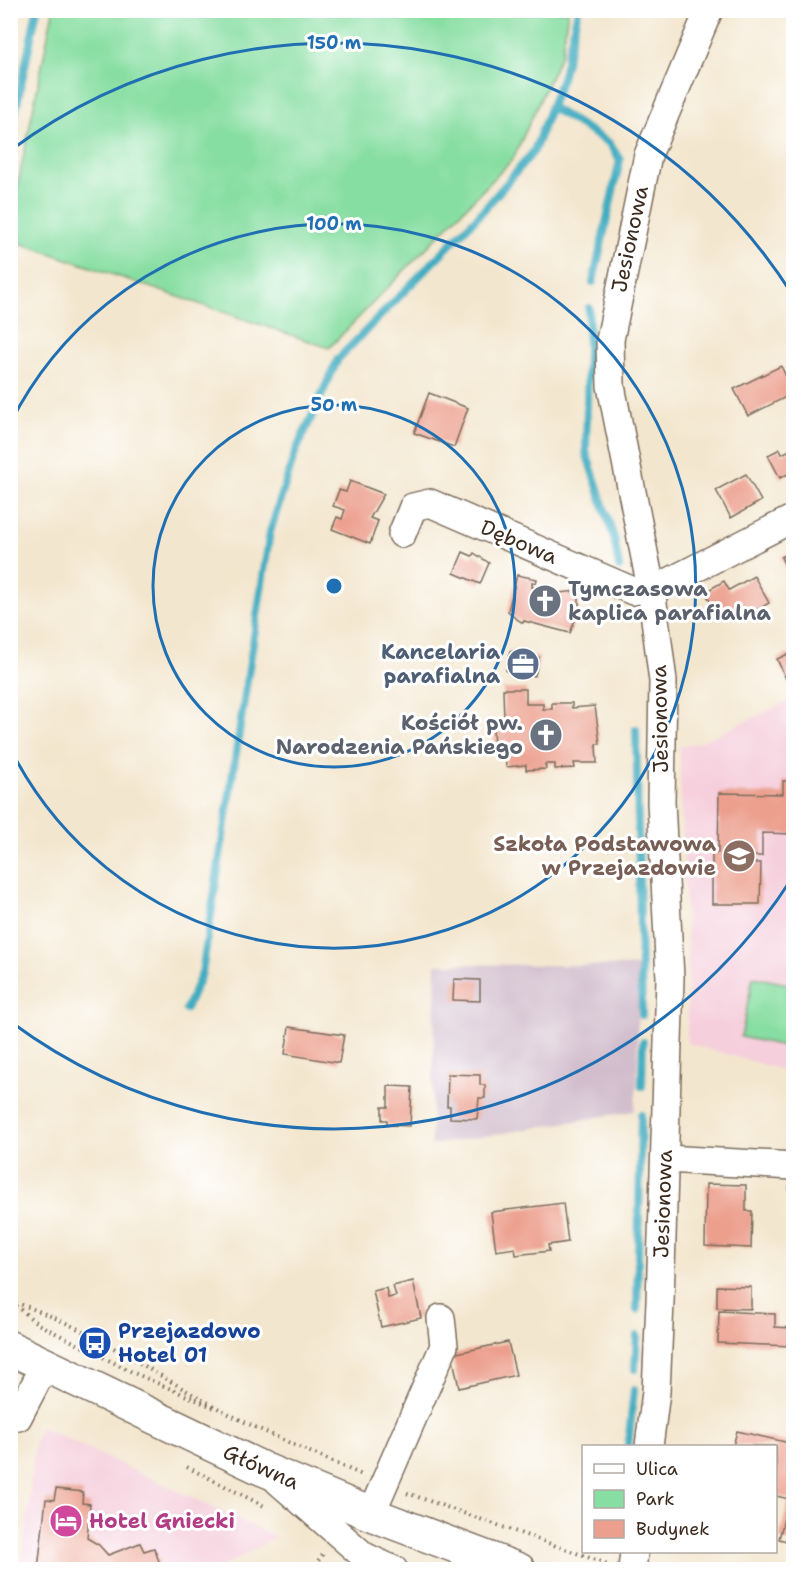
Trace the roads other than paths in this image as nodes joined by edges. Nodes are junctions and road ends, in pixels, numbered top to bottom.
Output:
1 (709, 10) edge
2 (794, 518) edge
3 (402, 534) dead end
4 (651, 588) junction
5 (664, 1159) junction
6 (794, 1166) edge
7 (441, 1318) dead end
8 (10, 1348) edge
9 (45, 1365) junction
10 (18, 1417) dead end
11 (649, 1445) edge
12 (264, 1469) junction
13 (371, 1514) junction
14 (394, 1569) edge
15 (519, 1569) edge

1 - 4 street, Jesionowa
2 - 4 street
3 - 4 street, Dębowa
4 - 5 street, Jesionowa
5 - 6 street
5 - 11 street, Jesionowa
7 - 13 street
8 - 9 main road, Główna
9 - 10 street
9 - 12 main road, Główna
12 - 13 main road, Główna
12 - 14 street
13 - 15 main road, Główna

